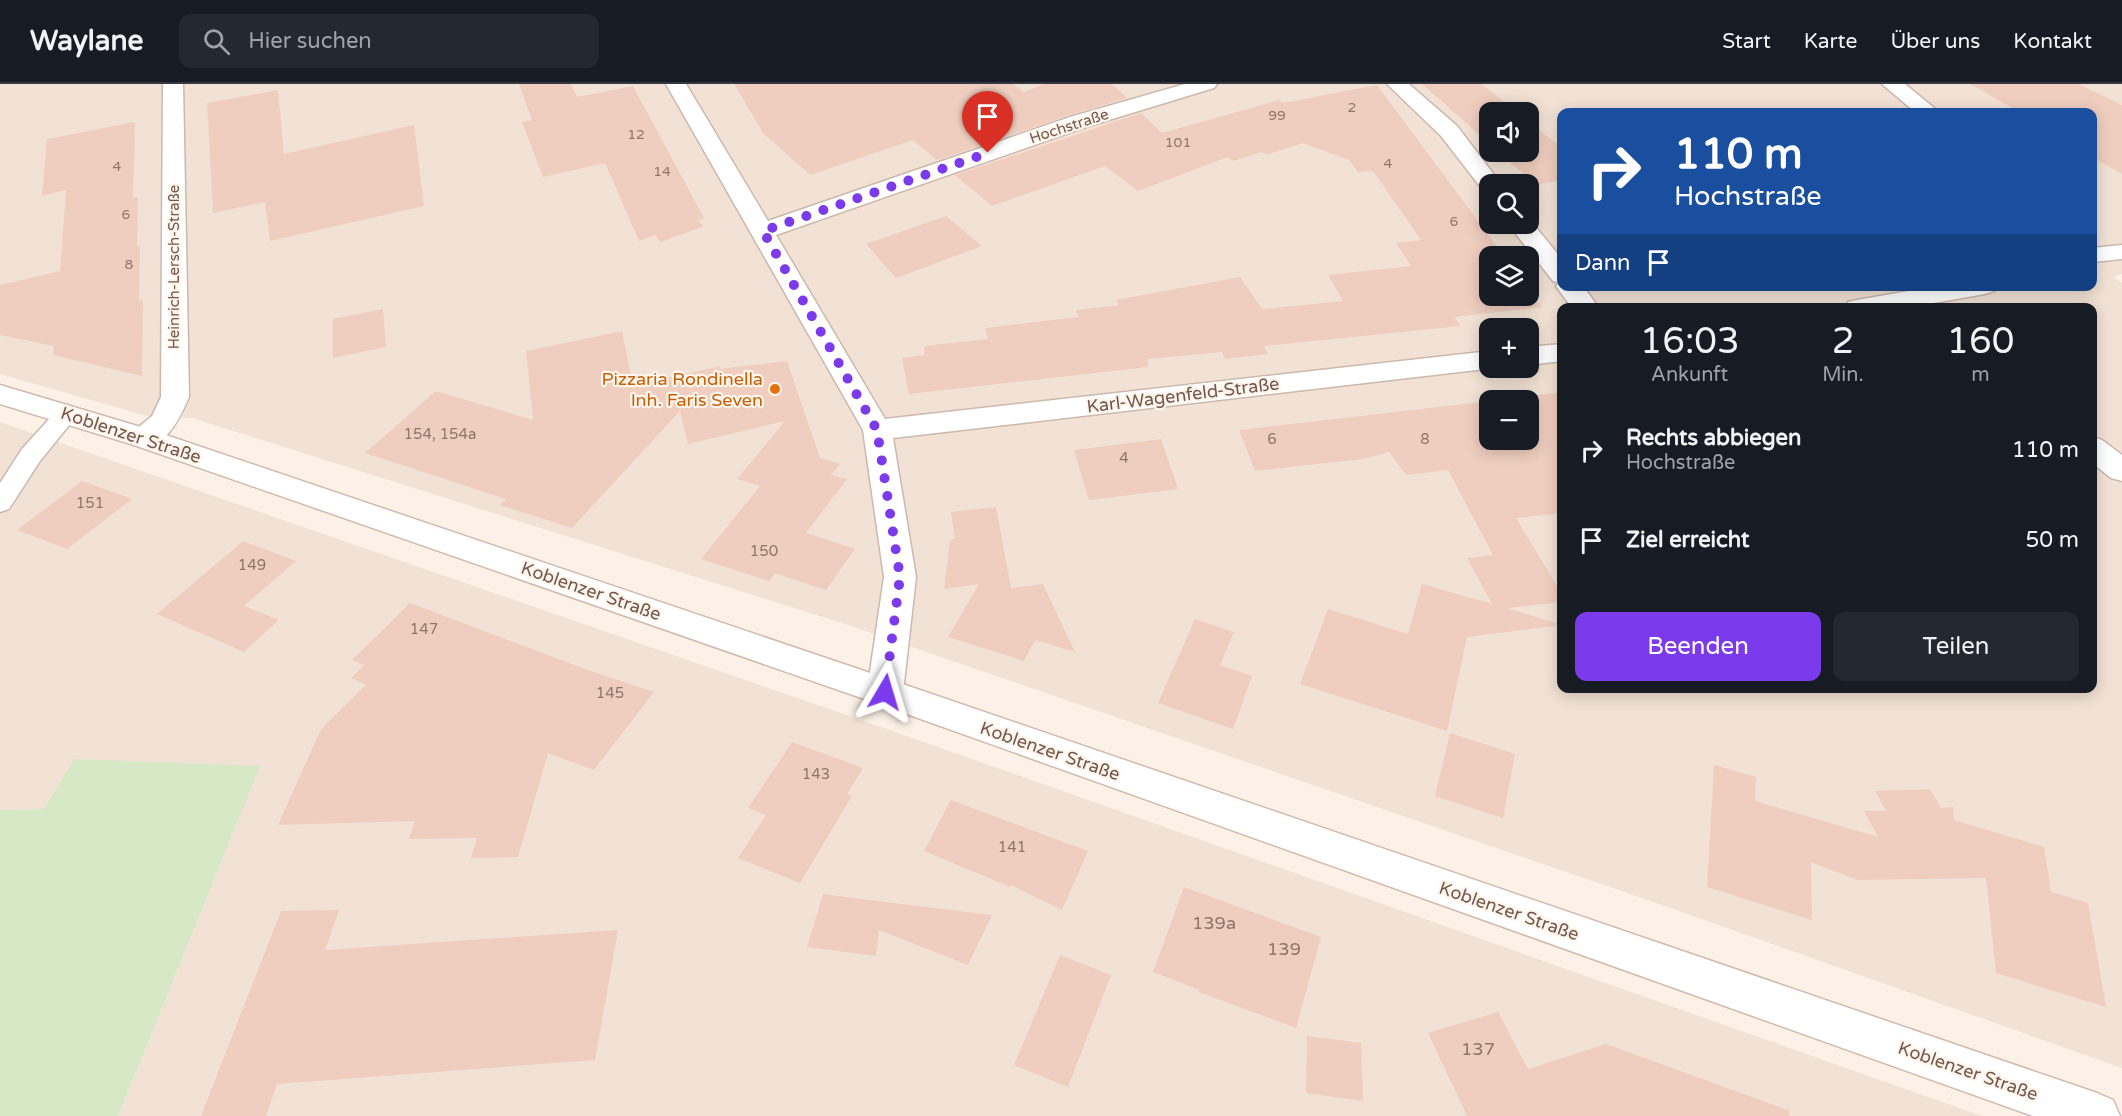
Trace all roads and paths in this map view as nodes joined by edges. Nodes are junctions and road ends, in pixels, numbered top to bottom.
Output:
1 (173, 84) edge
2 (676, 84) edge
3 (1207, 84) edge
4 (1397, 84) edge
5 (1893, 84) edge
6 (1923, 108) edge
7 (1482, 174) edge
8 (763, 231) junction
9 (1528, 234) edge
10 (2122, 252) edge
11 (2097, 255) edge
12 (1557, 270) edge
13 (1573, 291) edge
14 (1965, 291) edge
15 (1582, 303) edge
16 (1918, 303) edge
17 (1557, 353) edge
18 (1539, 355) edge
19 (1479, 361) edge
20 (0, 394) edge
21 (67, 413) junction
22 (877, 430) junction
23 (144, 438) junction
24 (2097, 451) edge
25 (2122, 471) edge
26 (0, 503) edge
27 (885, 692) junction
28 (2097, 1116) edge

1 - 23 street, Heinrich-Lersch-Straße
2 - 8 street
3 - 8 street, Hochstraße
4 - 7 street
5 - 6 street
8 - 22 street
9 - 12 street
10 - 11 street
13 - 15 street
14 - 16 street
17 - 18 street
19 - 22 street, Karl-Wagenfeld-Straße
20 - 21 street, Koblenzer Straße
21 - 23 street, Koblenzer Straße
21 - 26 lane
22 - 27 street
23 - 27 street, Koblenzer Straße
24 - 25 street
27 - 28 street, Koblenzer Straße

